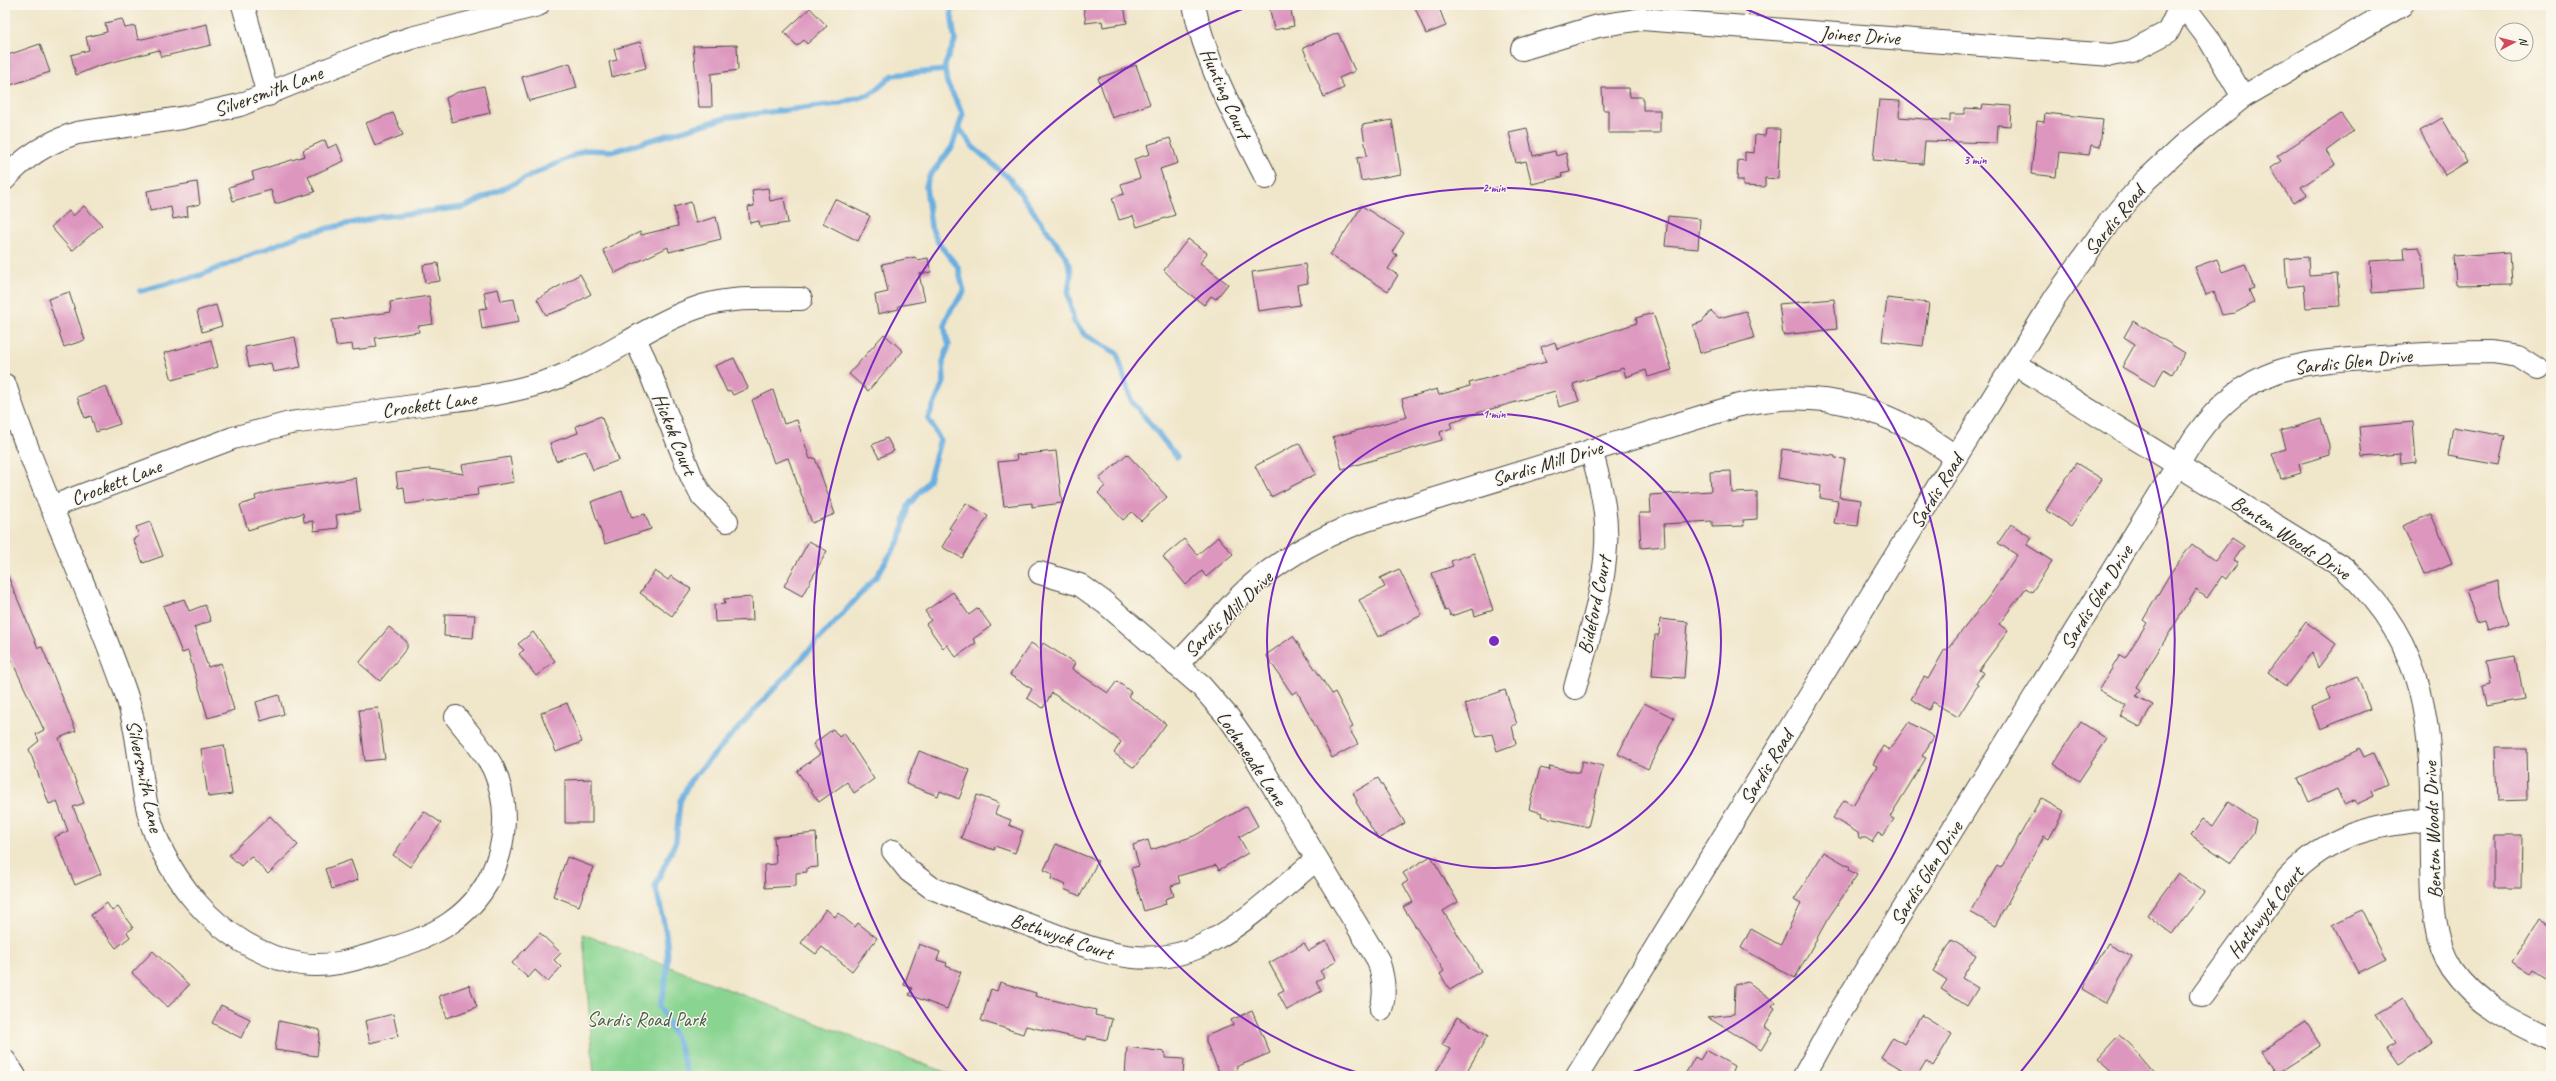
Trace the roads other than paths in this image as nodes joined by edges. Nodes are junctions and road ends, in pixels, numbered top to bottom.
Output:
1 (243, 5) edge
2 (538, 5) edge
3 (1194, 5) edge
4 (2182, 5) edge
5 (2402, 5) edge
6 (1522, 49) dead end
7 (268, 95) junction
8 (2243, 97) junction
9 (1266, 178) dead end
10 (5, 179) edge
11 (801, 299) dead end
12 (635, 339) junction
13 (2015, 364) junction
14 (2538, 369) dead end
15 (5, 384) edge
16 (1592, 450) junction
17 (1956, 457) junction
18 (2178, 465) junction
19 (51, 507) junction
20 (727, 521) dead end
21 (1040, 573) dead end
22 (1176, 665) junction
23 (1575, 688) dead end
24 (456, 717) dead end
25 (2431, 819) junction
26 (893, 851) dead end
27 (1317, 859) junction
28 (2202, 996) dead end
29 (1381, 1009) dead end
30 (2551, 1040) edge
31 (5, 1061) edge
32 (15, 1076) edge
33 (1577, 1076) edge
34 (1804, 1076) edge

1 - 7 street
2 - 7 street, Silversmith Lane
3 - 9 street, Hunting Court
4 - 6 street, Joines Drive
4 - 8 street
5 - 8 street, Sardis Road
7 - 10 street, Silversmith Lane
8 - 13 street, Sardis Road
11 - 12 street, Crockett Lane
12 - 19 street, Crockett Lane
12 - 20 street, Hickok Court
13 - 17 street, Sardis Road
13 - 18 street, Benton Woods Drive
14 - 18 street, Sardis Glen Drive
15 - 19 street, Silversmith Lane
16 - 17 street, Sardis Mill Drive
16 - 22 street, Sardis Mill Drive
16 - 23 street, Bideford Court
17 - 33 street, Sardis Road
18 - 25 street, Benton Woods Drive
18 - 34 street, Sardis Glen Drive
19 - 24 street, Silversmith Lane
21 - 22 street, Lochmeade Lane
22 - 27 street, Lochmeade Lane
25 - 28 street, Hathwyck Court
25 - 30 street, Benton Woods Drive
26 - 27 street, Bethwyck Court
27 - 29 street, Lochmeade Lane
31 - 32 street

